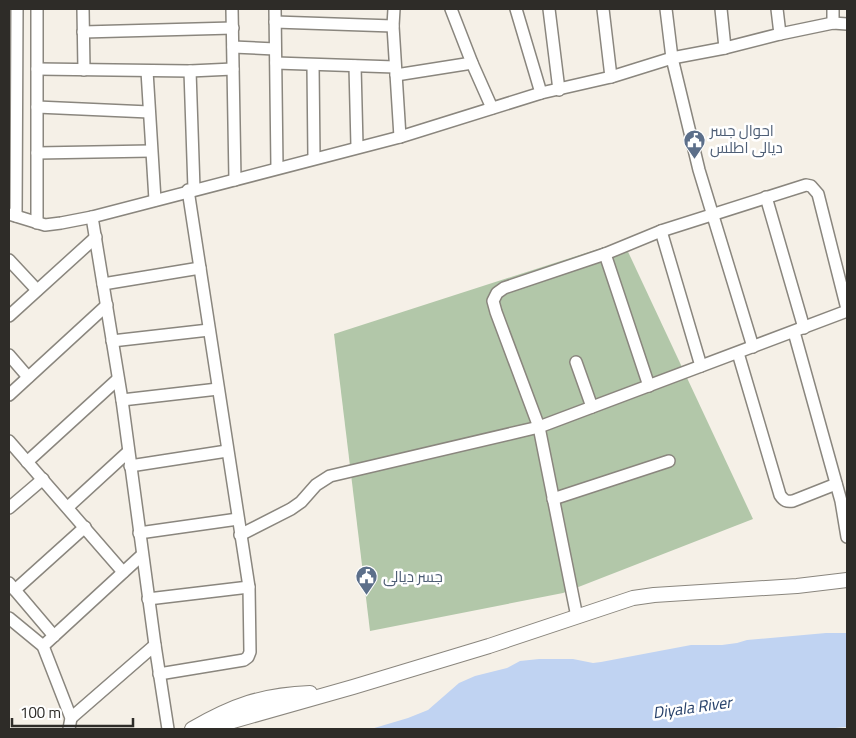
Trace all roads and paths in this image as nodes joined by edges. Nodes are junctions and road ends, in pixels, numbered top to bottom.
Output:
1 (16, 9) edge
2 (37, 9) edge
3 (83, 9) edge
4 (232, 9) edge
5 (275, 9) edge
6 (394, 9) edge
7 (451, 9) edge
8 (516, 9) edge
9 (549, 9) edge
10 (603, 9) edge
11 (666, 9) edge
12 (721, 9) edge
13 (778, 9) edge
14 (833, 9) edge
15 (275, 22) junction
16 (834, 23) junction
17 (847, 24) edge
18 (393, 26) junction
19 (233, 28) junction
20 (83, 32) junction
21 (780, 34) junction
22 (233, 47) junction
23 (275, 48) junction
24 (726, 48) junction
25 (13, 52) edge
26 (672, 58) junction
27 (276, 63) junction
28 (472, 63) junction
29 (313, 65) junction
30 (355, 66) junction
31 (37, 69) junction
32 (233, 69) junction
33 (84, 70) junction
34 (147, 71) junction
35 (190, 71) junction
36 (395, 71) junction
37 (611, 77) junction
38 (559, 90) junction
39 (541, 93) junction
40 (12, 102) edge
41 (37, 107) junction
42 (492, 108) junction
43 (149, 112) junction
44 (400, 137) junction
45 (357, 146) junction
46 (151, 151) junction
47 (37, 153) junction
48 (314, 158) junction
49 (278, 168) junction
50 (235, 180) junction
51 (192, 190) junction
52 (766, 196) junction
53 (155, 200) junction
54 (712, 214) junction
55 (12, 215) edge
56 (92, 217) junction
57 (37, 223) junction
58 (661, 231) junction
59 (96, 237) junction
60 (605, 254) junction
61 (9, 260) edge
62 (200, 268) junction
63 (104, 284) junction
64 (37, 290) junction
65 (107, 305) junction
66 (847, 310) edge
67 (9, 316) edge
68 (209, 330) junction
69 (799, 330) junction
70 (112, 341) junction
71 (753, 347) junction
72 (738, 353) junction
73 (9, 355) edge
74 (576, 362) dead end
75 (701, 366) junction
76 (28, 377) junction
77 (118, 379) junction
78 (649, 386) junction
79 (218, 389) junction
80 (9, 395) edge
81 (122, 400) junction
82 (592, 407) junction
83 (539, 427) junction
84 (9, 441) edge
85 (228, 451) junction
86 (128, 452) junction
87 (669, 461) dead end
88 (27, 462) junction
89 (130, 466) junction
90 (43, 479) junction
91 (836, 484) junction
92 (553, 499) junction
93 (68, 507) junction
94 (9, 508) edge
95 (238, 519) junction
96 (85, 527) junction
97 (847, 527) edge
98 (139, 533) junction
99 (240, 535) junction
100 (847, 537) edge
101 (142, 555) junction
102 (123, 572) junction
103 (847, 580) edge
104 (12, 586) edge
105 (248, 587) junction
106 (148, 599) junction
107 (577, 617) junction
108 (9, 618) edge
109 (54, 636) junction
110 (155, 645) junction
111 (43, 646) junction
112 (159, 674) junction
113 (331, 692) junction
114 (70, 724) edge
115 (168, 729) edge
116 (192, 729) edge
117 (205, 729) edge

1 - 25 street
2 - 31 street
3 - 20 street
4 - 19 street
5 - 15 street
6 - 18 street
7 - 28 street
8 - 39 street
9 - 38 street
10 - 37 street
11 - 26 street
12 - 24 street
13 - 21 street
14 - 16 street
15 - 18 street
15 - 23 street
16 - 17 street
16 - 21 street
18 - 36 street
19 - 20 street
19 - 22 street
20 - 33 street
21 - 24 street
22 - 23 street
22 - 32 street
23 - 27 street
24 - 26 street
25 - 40 street
26 - 37 street
26 - 54 street
27 - 29 street
27 - 49 street
28 - 36 street
28 - 42 street
29 - 30 street
29 - 48 street
30 - 36 street
30 - 45 street
31 - 33 street
31 - 41 street
32 - 35 street
32 - 50 street
33 - 34 street
34 - 35 street
34 - 43 street
35 - 51 street
36 - 44 street
37 - 38 street
38 - 39 street
39 - 42 street
40 - 55 street
41 - 43 street
41 - 47 street
42 - 44 street
43 - 46 street
44 - 45 street
45 - 48 street
46 - 47 street
46 - 53 street
47 - 57 street
48 - 49 street
49 - 50 street
50 - 51 street
51 - 53 street
51 - 62 street
52 - 54 street
52 - 66 street
52 - 69 street
53 - 56 street
54 - 58 street
54 - 71 street
55 - 57 street
56 - 57 street
56 - 59 street
58 - 60 street
58 - 75 street
59 - 63 street
59 - 64 street
60 - 78 street
60 - 83 street
61 - 64 street
62 - 63 street
62 - 68 street
63 - 65 street
64 - 67 street
65 - 70 street
65 - 76 street
66 - 69 street
68 - 70 street
68 - 79 street
69 - 71 street
69 - 91 street
70 - 77 street
71 - 72 street
72 - 75 street
72 - 91 street
73 - 76 street
74 - 82 street
75 - 78 street
76 - 80 street
77 - 81 street
77 - 88 street
78 - 82 street
79 - 81 street
79 - 85 street
81 - 86 street
82 - 83 street
83 - 92 street
83 - 99 street
84 - 88 street
85 - 89 street
85 - 95 street
86 - 89 street
86 - 93 street
87 - 92 street
88 - 90 street
89 - 98 street
90 - 93 street
90 - 94 street
91 - 97 street
92 - 107 street
93 - 96 street
95 - 98 street
95 - 99 street
96 - 102 street
96 - 104 street
97 - 100 street
98 - 101 street
99 - 105 street
101 - 102 street
101 - 106 street
102 - 109 street
103 - 107 main road
104 - 109 street
105 - 106 street
105 - 112 street
106 - 110 street
107 - 113 main road
108 - 111 street
109 - 111 street
110 - 112 street
110 - 114 street
111 - 114 street
112 - 115 street
113 - 116 main road
113 - 117 main road

